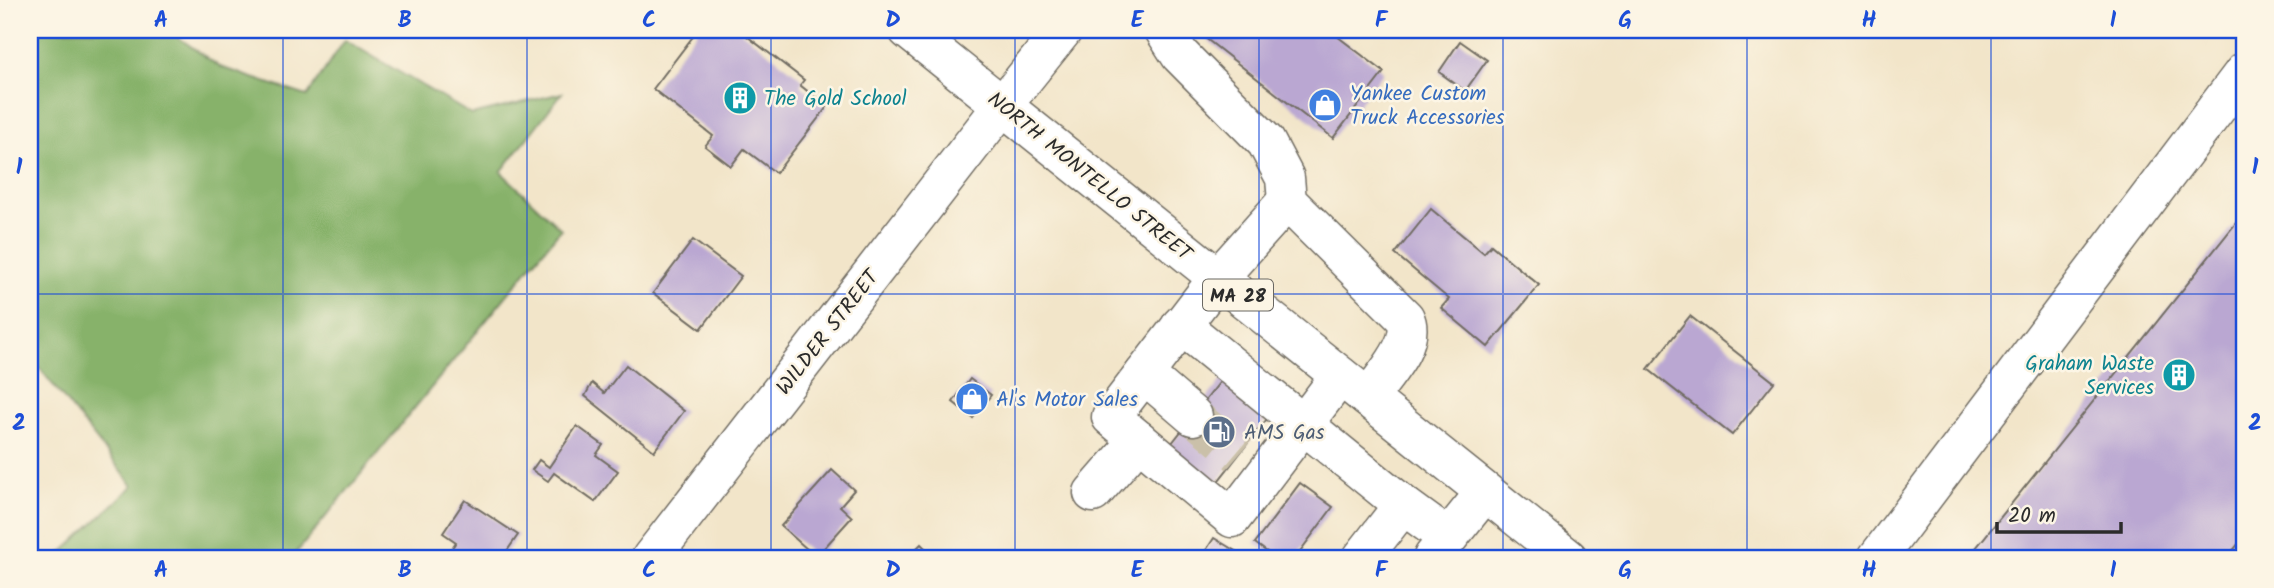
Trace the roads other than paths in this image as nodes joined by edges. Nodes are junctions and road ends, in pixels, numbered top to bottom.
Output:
1 (908, 30) edge
2 (1063, 30) edge
3 (1164, 30) edge
4 (2244, 72) edge
5 (1002, 106) junction
6 (1287, 201) junction
7 (1218, 278) junction
8 (1181, 325) junction
9 (1144, 374) junction
10 (1354, 387) junction
11 (1193, 416) tunnel mouth
12 (1303, 424) junction
13 (1139, 440) junction
14 (1485, 492) junction
15 (1093, 493) dead end
16 (1403, 505) junction
17 (1440, 548) edge
18 (651, 558) edge
19 (1362, 558) edge
20 (1569, 558) edge
21 (1877, 558) edge

1 - 5 main road, NORTH MONTELLO STREET / MA 28
2 - 5 main road, WILDER STREET
3 - 6 main road
4 - 21 main road
5 - 7 main road, NORTH MONTELLO STREET / MA 28
5 - 18 main road, WILDER STREET
6 - 7 main road
6 - 10 main road
7 - 8 main road
7 - 10 main road, NORTH MONTELLO STREET / MA 28
8 - 9 main road
8 - 12 main road
9 - 11 main road
9 - 13 main road
10 - 12 main road
10 - 14 main road, NORTH MONTELLO STREET / MA 28
12 - 13 main road
12 - 16 main road
13 - 15 main road
14 - 17 main road
14 - 20 main road, NORTH MONTELLO STREET / MA 28
16 - 17 main road
16 - 19 main road

